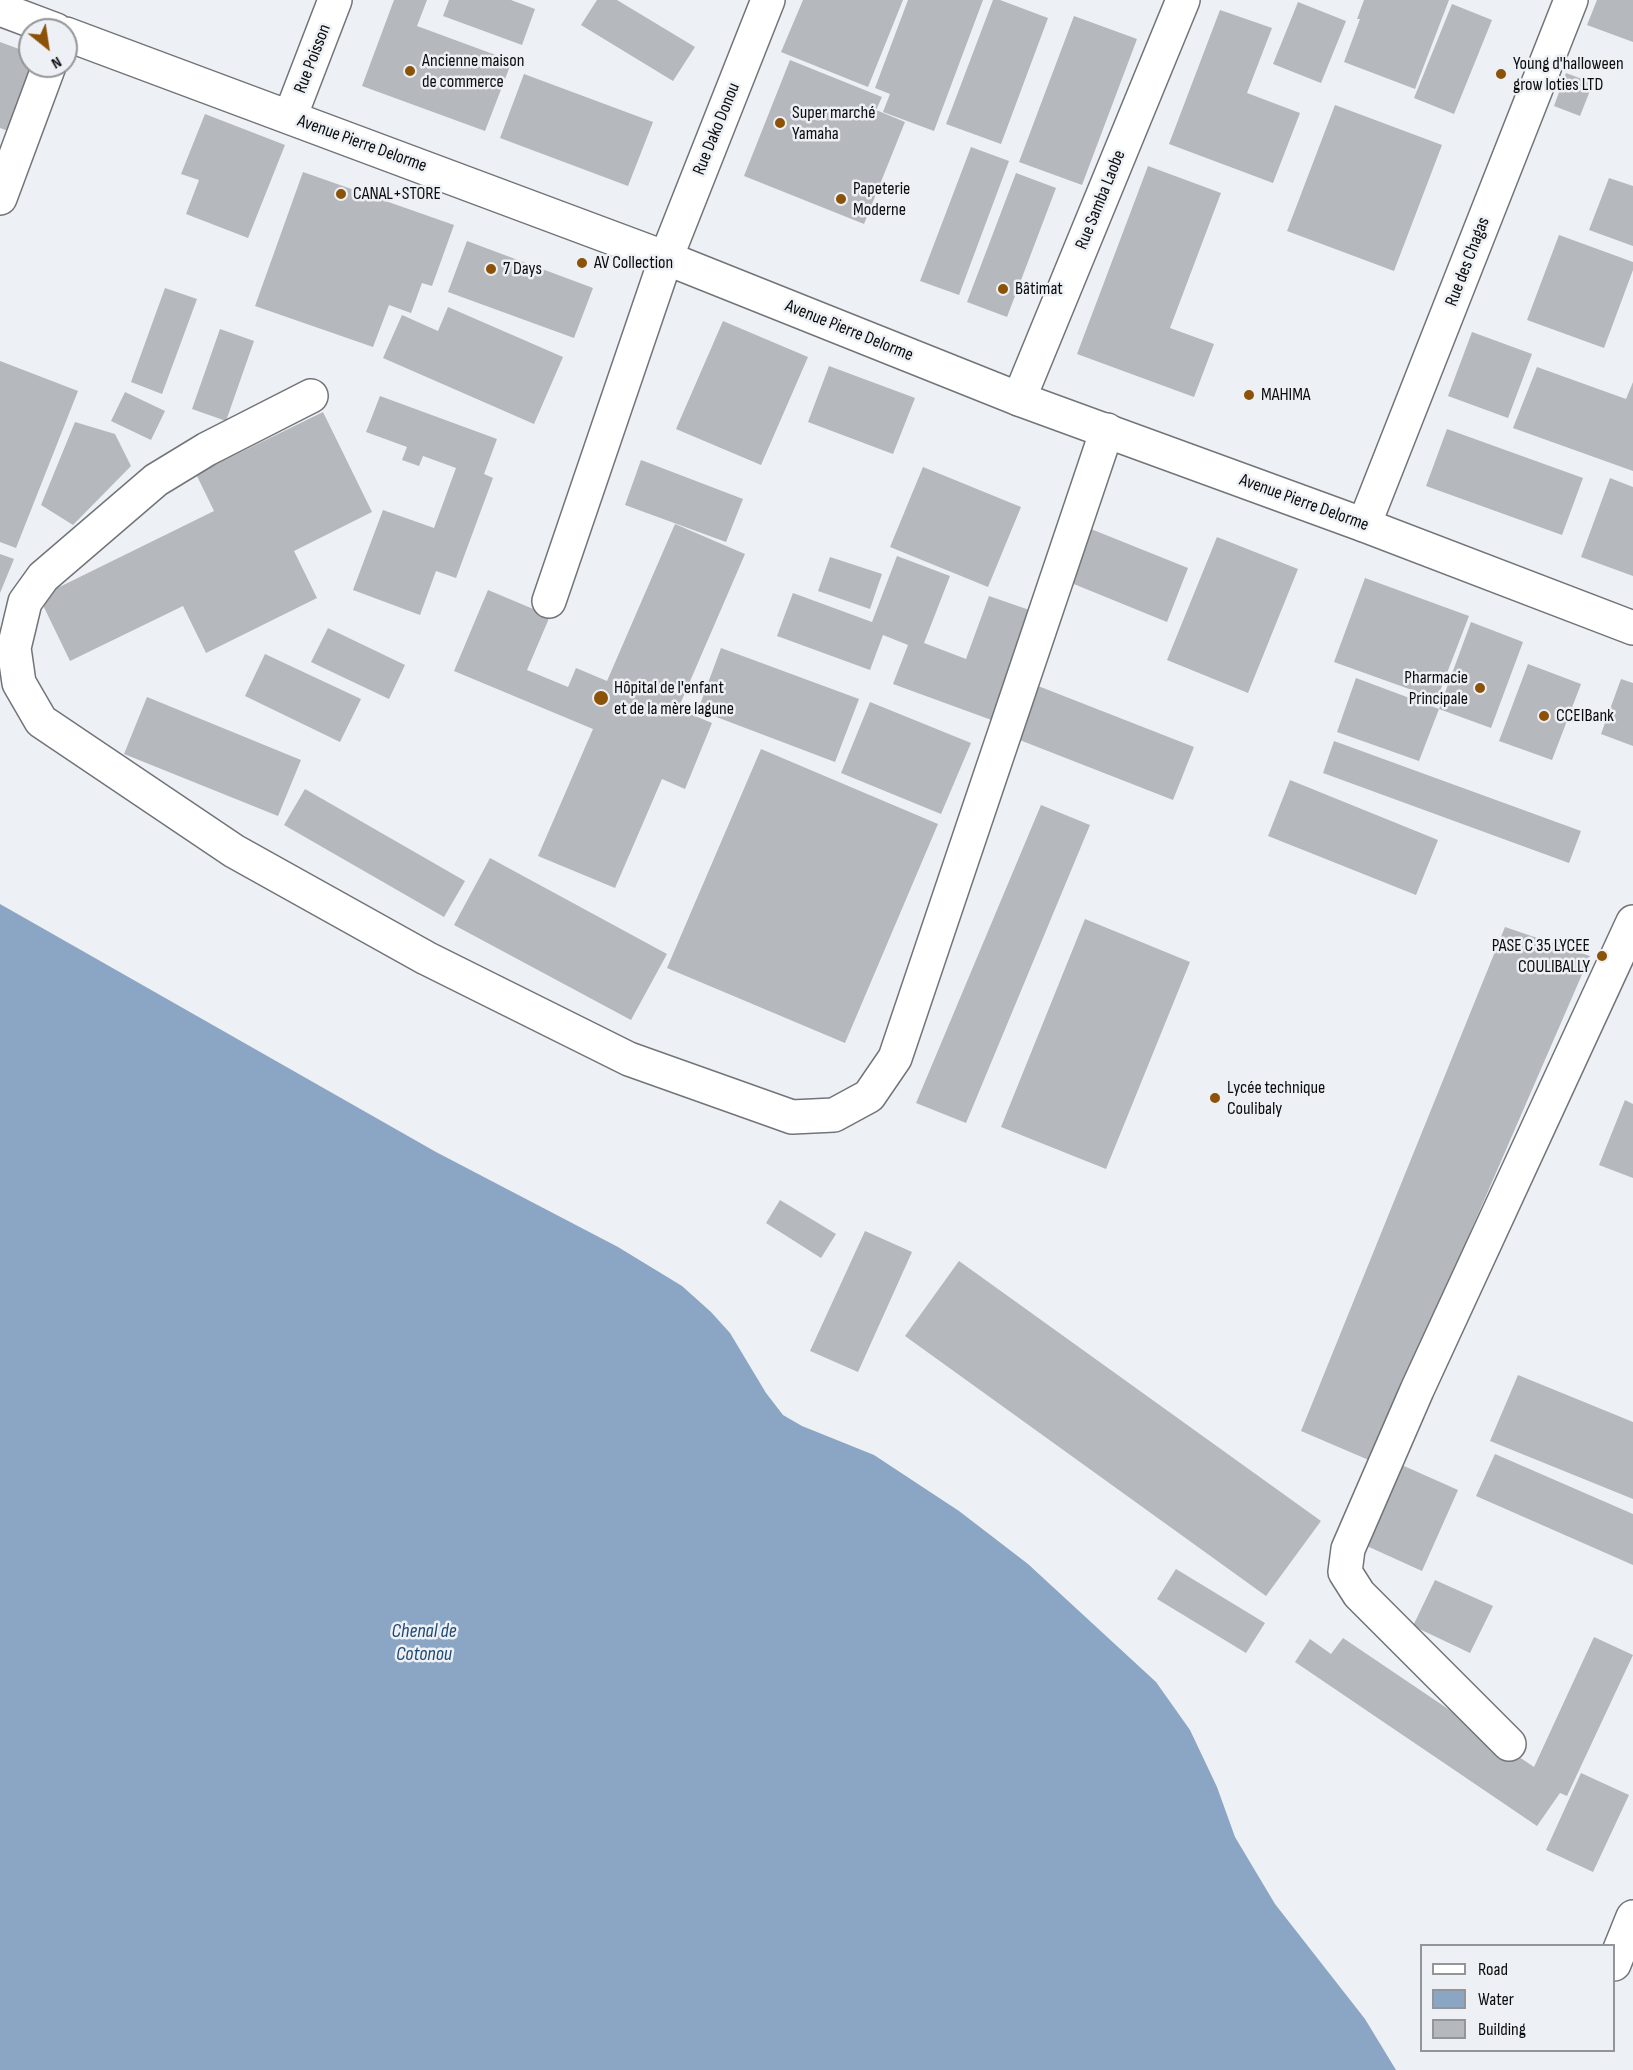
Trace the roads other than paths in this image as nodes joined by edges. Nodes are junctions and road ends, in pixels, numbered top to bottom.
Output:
1 (335, 0) edge
2 (768, 0) edge
3 (1183, 0) edge
4 (1571, 0) edge
5 (0, 9) edge
6 (24, 18) edge
7 (78, 38) edge
8 (44, 78) edge
9 (290, 117) junction
10 (0, 198) edge
11 (666, 258) junction
12 (311, 396) dead end
13 (1019, 399) junction
14 (1107, 430) junction
15 (1365, 525) junction
16 (549, 601) dead end
17 (1633, 628) edge
18 (1633, 922) edge
19 (1509, 1743) dead end
20 (1633, 1917) edge
21 (1615, 1962) edge

1 - 9 street, Rue Poisson
2 - 11 street, Rue Dako Donou
3 - 13 street, Rue Samba Laobe
4 - 15 street, Rue des Chagas
5 - 6 street
7 - 9 street, Avenue Pierre Delorme
8 - 10 street
9 - 11 street, Avenue Pierre Delorme
11 - 13 street, Avenue Pierre Delorme
11 - 16 street, Rue Dako Donou
12 - 14 street
13 - 14 street, Avenue Pierre Delorme
14 - 15 street, Avenue Pierre Delorme
15 - 17 street, Avenue Pierre Delorme
18 - 19 street
20 - 21 street

